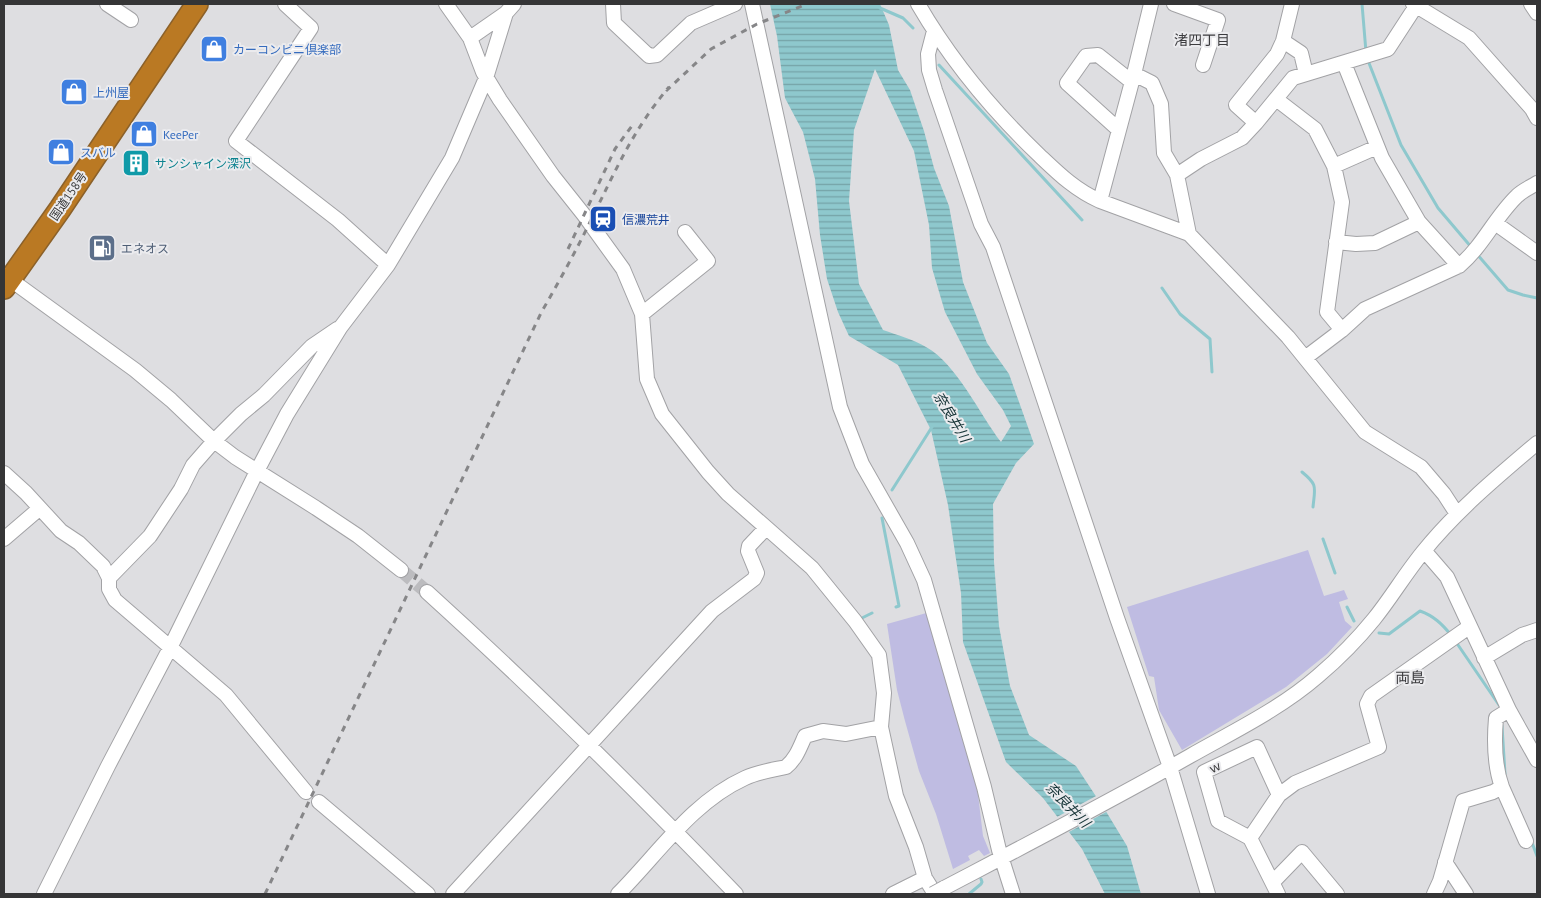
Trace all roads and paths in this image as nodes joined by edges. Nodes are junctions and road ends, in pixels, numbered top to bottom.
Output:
1 (107, 4) edge
2 (184, 4) edge
3 (197, 4) edge
4 (285, 4) edge
5 (446, 4) edge
6 (613, 4) edge
7 (735, 4) edge
8 (752, 4) edge
9 (918, 4) edge
10 (1151, 4) edge
11 (1174, 4) edge
12 (1292, 4) edge
13 (1531, 4) edge
14 (1414, 5) edge
15 (510, 8) edge
16 (1537, 13) edge
17 (131, 20) dead end
18 (934, 31) junction
19 (470, 38) junction
20 (1284, 41) junction
21 (1344, 63) junction
22 (1203, 65) dead end
23 (1306, 74) junction
24 (486, 78) junction
25 (1133, 78) junction
26 (1276, 99) junction
27 (1537, 118) edge
28 (1256, 123) junction
29 (1119, 130) junction
30 (1377, 147) junction
31 (1334, 166) junction
32 (1177, 175) junction
33 (1537, 183) edge
34 (1100, 201) junction
35 (1419, 222) junction
36 (1495, 223) junction
37 (685, 232) dead end
38 (1189, 234) junction
39 (1336, 242) junction
40 (1537, 253) edge
41 (388, 265) junction
42 (1459, 266) junction
43 (5, 276) edge
44 (642, 314) junction
45 (340, 328) junction
46 (1342, 330) junction
47 (1305, 358) junction
48 (214, 441) junction
49 (1537, 443) edge
50 (257, 470) junction
51 (4, 473) edge
52 (39, 509) junction
53 (1457, 514) junction
54 (766, 528) junction
55 (4, 539) edge
56 (1423, 552) junction
57 (401, 570) tunnel mouth
58 (108, 578) junction
59 (427, 592) tunnel mouth
60 (1469, 627) junction
61 (1537, 630) edge
62 (170, 648) junction
63 (1484, 658) junction
64 (1509, 710) junction
65 (881, 727) junction
66 (590, 745) junction
67 (1537, 760) edge
68 (1167, 769) junction
69 (1502, 787) junction
70 (306, 792) dead end
71 (1279, 795) junction
72 (319, 802) dead end
73 (676, 832) junction
74 (1250, 838) junction
75 (1526, 841) dead end
76 (1003, 857) junction
77 (1445, 862) junction
78 (925, 878) junction
79 (1275, 888) edge
80 (937, 892) edge
81 (44, 894) edge
82 (428, 894) edge
83 (453, 894) edge
84 (618, 894) edge
85 (736, 894) edge
86 (893, 894) edge
87 (1013, 894) edge
88 (1208, 894) edge
89 (1337, 894) edge
90 (1434, 894) edge
91 (1466, 894) edge

1 - 17 street
2 - 43 highway, 国道158号
3 - 43 highway, 国道158号
4 - 41 street
5 - 19 street
6 - 7 street
8 - 76 street
9 - 18 street
10 - 25 street
11 - 22 street
12 - 20 street
13 - 16 street
14 - 21 street
14 - 27 street
15 - 19 street
15 - 24 street
18 - 34 street
18 - 68 street
19 - 24 street
20 - 23 street
20 - 28 street
21 - 23 street
21 - 30 street
23 - 26 street
24 - 41 street
24 - 44 street
25 - 29 street
25 - 29 street
25 - 32 street
26 - 28 street
26 - 31 street
28 - 32 street
29 - 34 street
30 - 31 street
30 - 35 street
31 - 39 street
32 - 38 street
33 - 36 street
34 - 38 street
35 - 39 street
35 - 42 street
36 - 40 street
36 - 42 street
37 - 44 street
38 - 47 street
39 - 46 street
41 - 45 street
42 - 46 street
43 - 48 street
44 - 54 street
45 - 48 street
45 - 50 street
46 - 47 street
47 - 53 street
48 - 50 street
48 - 58 street
49 - 53 street
50 - 57 street
50 - 62 street
51 - 52 street
52 - 55 street
52 - 58 street
53 - 56 street
54 - 65 street
54 - 66 street
56 - 60 street
56 - 68 street
58 - 62 street
59 - 66 street
60 - 63 street
60 - 71 street
61 - 63 street
62 - 70 street
62 - 81 street
63 - 64 street
64 - 67 street
64 - 69 street
65 - 73 street
65 - 78 street
66 - 73 street
66 - 83 street
68 - 76 street
68 - 88 street
69 - 75 street
69 - 77 street
71 - 74 street
71 - 74 street, ｗ
72 - 82 street
73 - 84 street
73 - 85 street
74 - 79 street
76 - 80 street
76 - 87 street
77 - 90 street
77 - 91 street
78 - 80 street
78 - 86 street
79 - 89 street

